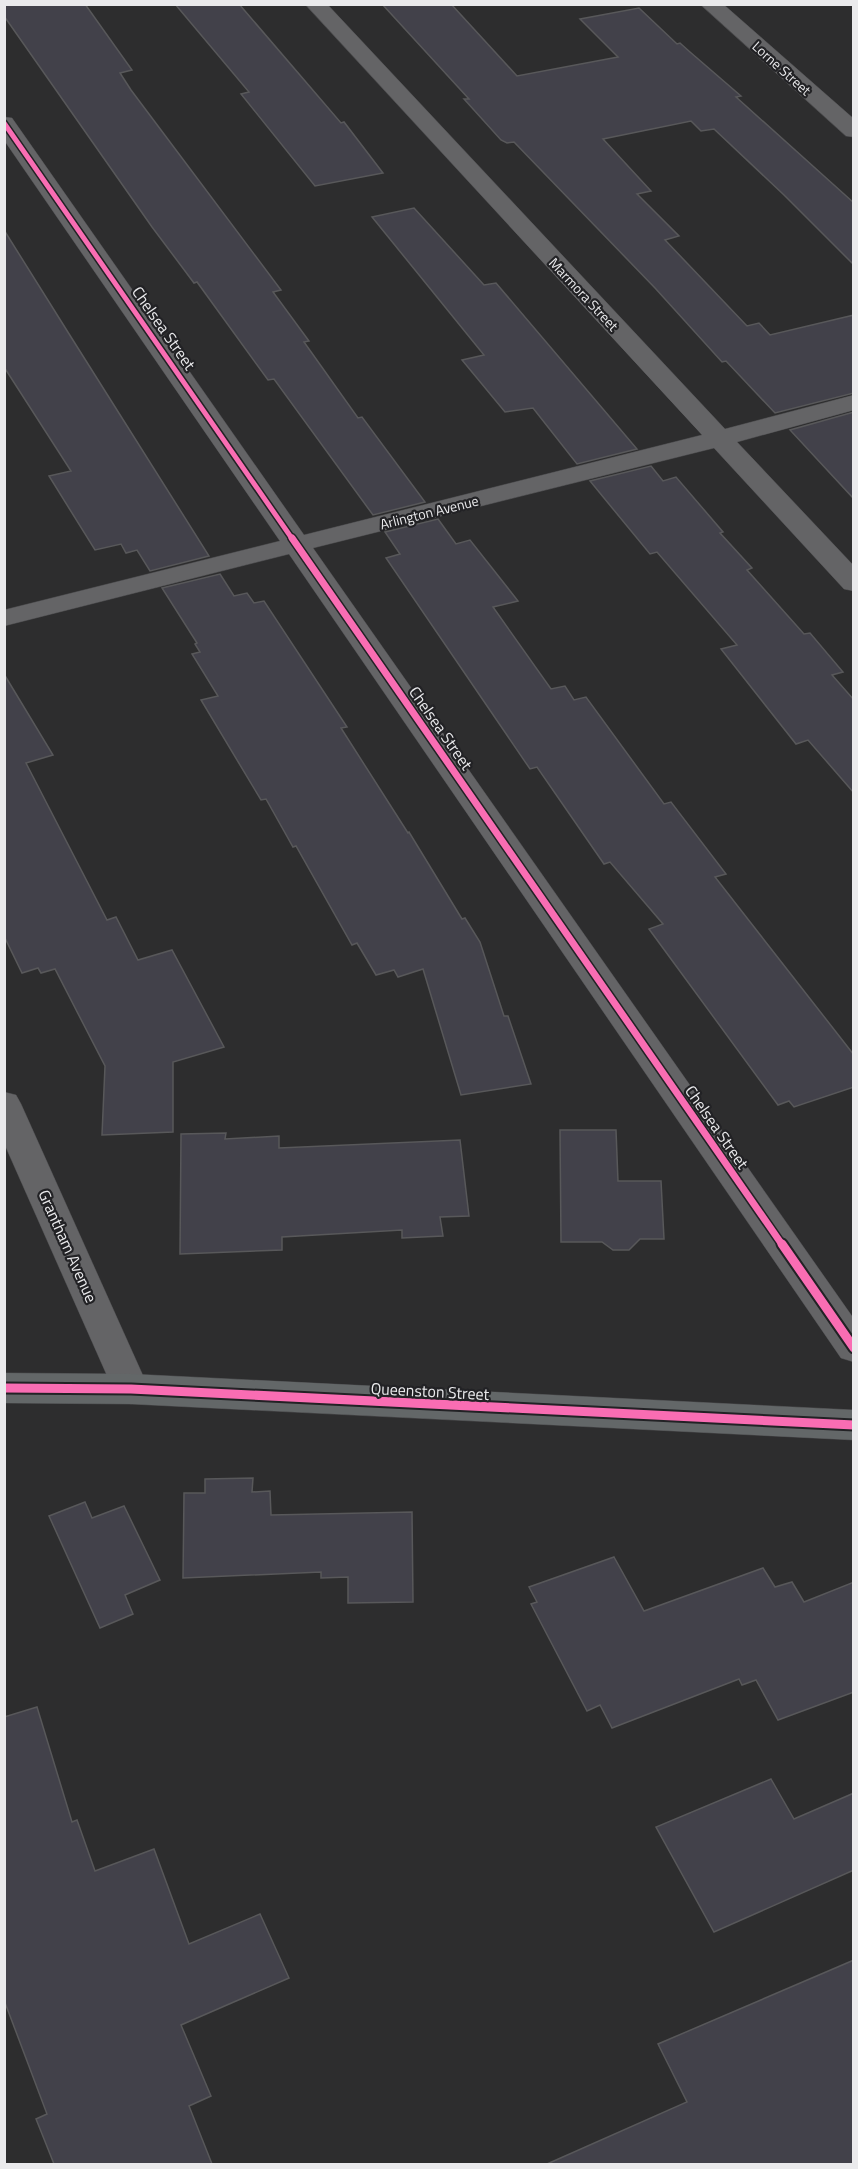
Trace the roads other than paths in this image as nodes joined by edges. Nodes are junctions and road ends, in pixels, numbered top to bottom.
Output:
1 (315, 4) edge
2 (710, 4) edge
3 (4, 123) edge
4 (854, 131) edge
5 (854, 402) edge
6 (718, 439) junction
7 (298, 545) junction
8 (854, 583) edge
9 (4, 618) edge
10 (4, 1104) edge
11 (854, 1348) edge
12 (4, 1388) edge
13 (131, 1389) junction
14 (854, 1425) edge

1 - 6 street, Marmora Street
2 - 4 street, Lorne Street
3 - 7 street, Chelsea Street
5 - 6 street, Arlington Avenue
6 - 7 street, Arlington Avenue
6 - 8 street, Marmora Street
7 - 9 street, Arlington Avenue
7 - 11 street, Chelsea Street
10 - 13 street, Grantham Avenue
12 - 13 main road, Queenston Street
13 - 14 main road, Queenston Street

